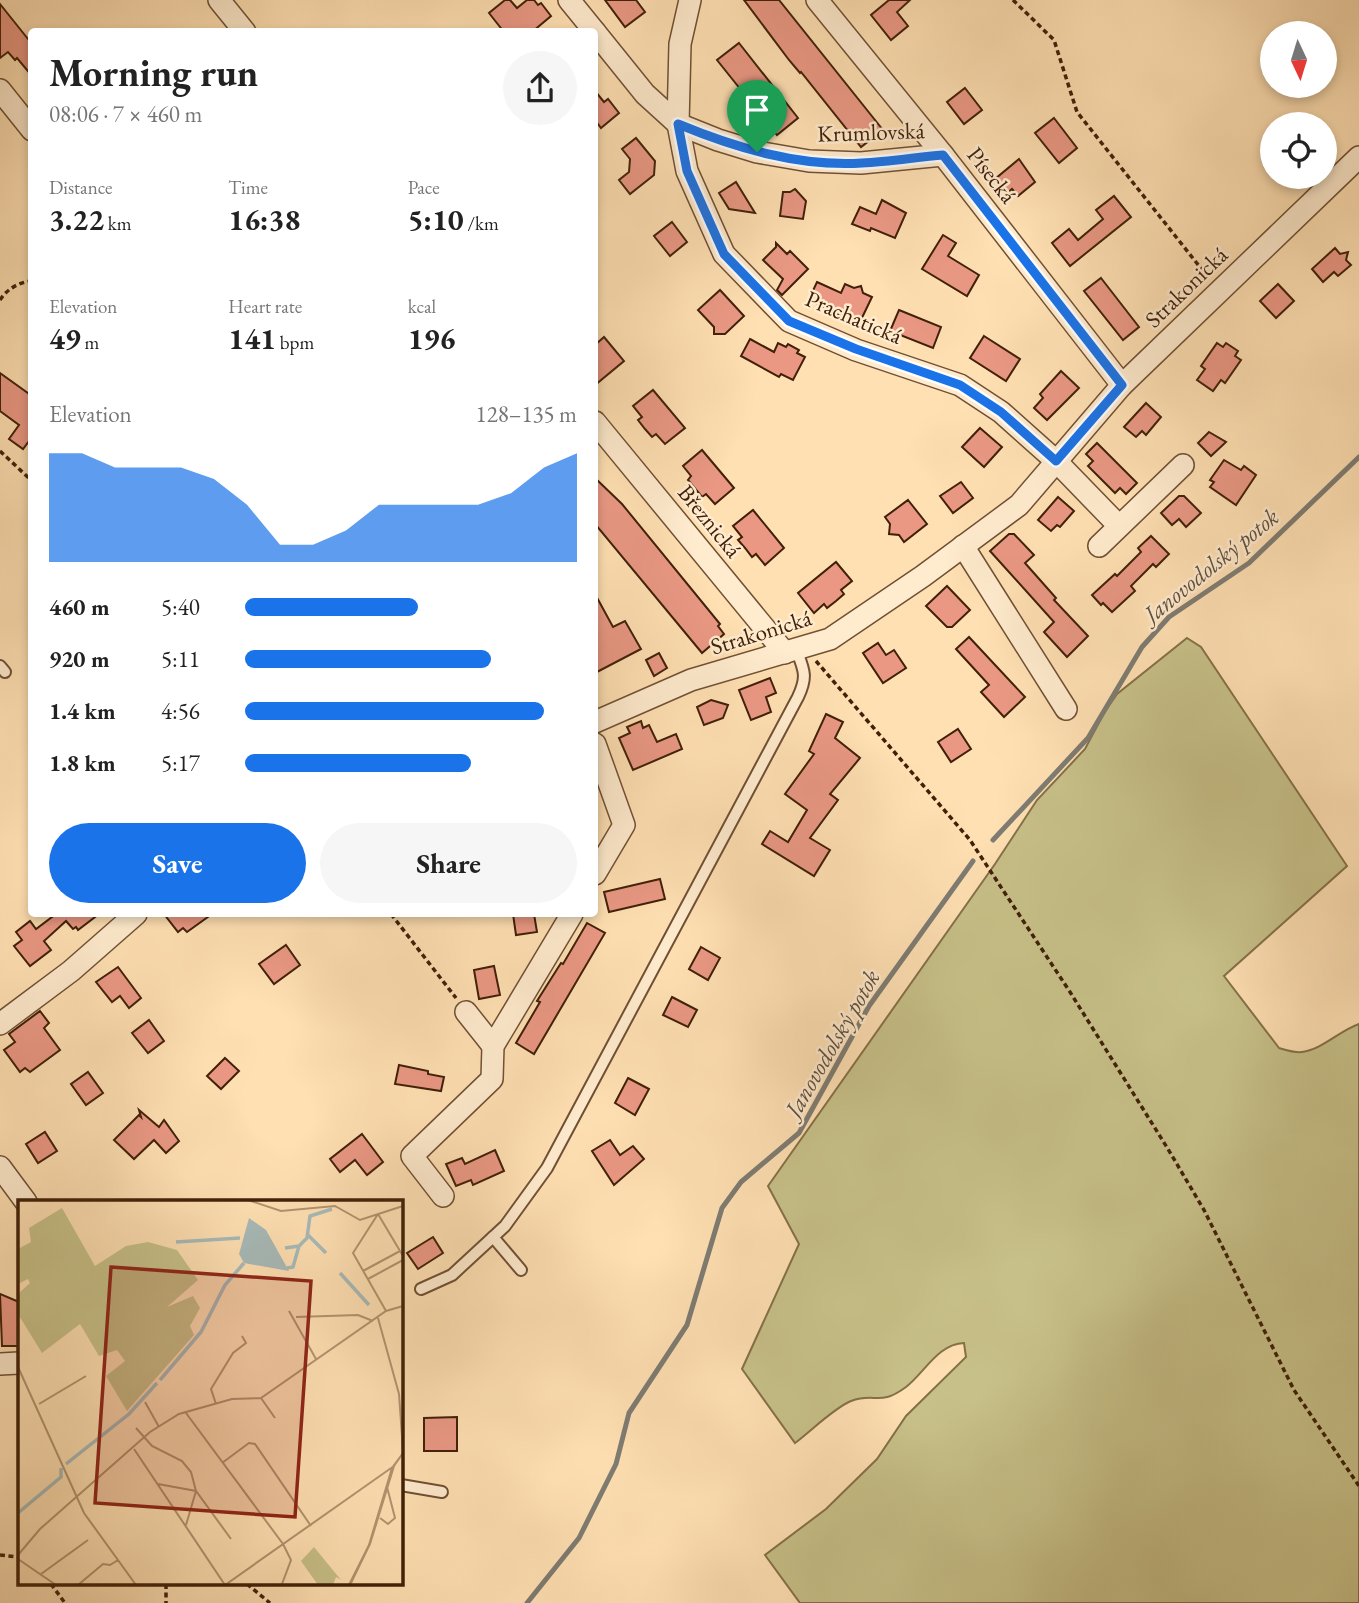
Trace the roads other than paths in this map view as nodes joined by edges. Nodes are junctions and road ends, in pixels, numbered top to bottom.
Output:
1 (219, 0) edge
2 (569, 0) edge
3 (690, 0) edge
4 (817, 0) edge
5 (242, 28) edge
6 (592, 28) edge
7 (598, 36) edge
8 (0, 90) edge
9 (678, 124) junction
10 (28, 125) edge
11 (943, 155) junction
12 (1359, 157) edge
13 (1122, 385) junction
14 (598, 425) edge
15 (1056, 461) junction
16 (1183, 465) dead end
17 (1119, 526) junction
18 (963, 546) junction
19 (1099, 547) dead end
20 (795, 650) junction
21 (1066, 709) dead end
22 (598, 721) edge
23 (598, 752) edge
24 (598, 869) edge
25 (133, 917) edge
26 (570, 917) edge
27 (466, 1012) road end
28 (0, 1024) edge
29 (493, 1046) junction
30 (0, 1167) edge
31 (443, 1196) dead end
32 (25, 1200) edge
33 (493, 1237) junction
34 (521, 1270) dead end
35 (421, 1289) dead end
36 (18, 1363) edge
37 (0, 1364) edge
38 (402, 1485) edge
39 (442, 1492) dead end

1 - 5 street
2 - 6 street, Krumlovská
3 - 9 street, Prachatická
4 - 11 street, Písecká
7 - 9 street, Krumlovská
8 - 10 street
9 - 11 street, Krumlovská
9 - 15 street, Prachatická
11 - 13 street, Písecká
12 - 13 street, Strakonická
13 - 15 street, Strakonická
14 - 20 street, Březnická
15 - 17 street
15 - 18 street, Strakonická
16 - 17 street
17 - 19 street
18 - 20 street, Strakonická
18 - 21 street
20 - 22 street, Strakonická
20 - 33 lane
23 - 24 street
25 - 28 street
26 - 29 street
27 - 29 street
29 - 31 street
30 - 32 street
33 - 34 lane
33 - 35 lane
36 - 37 street
38 - 39 lane

